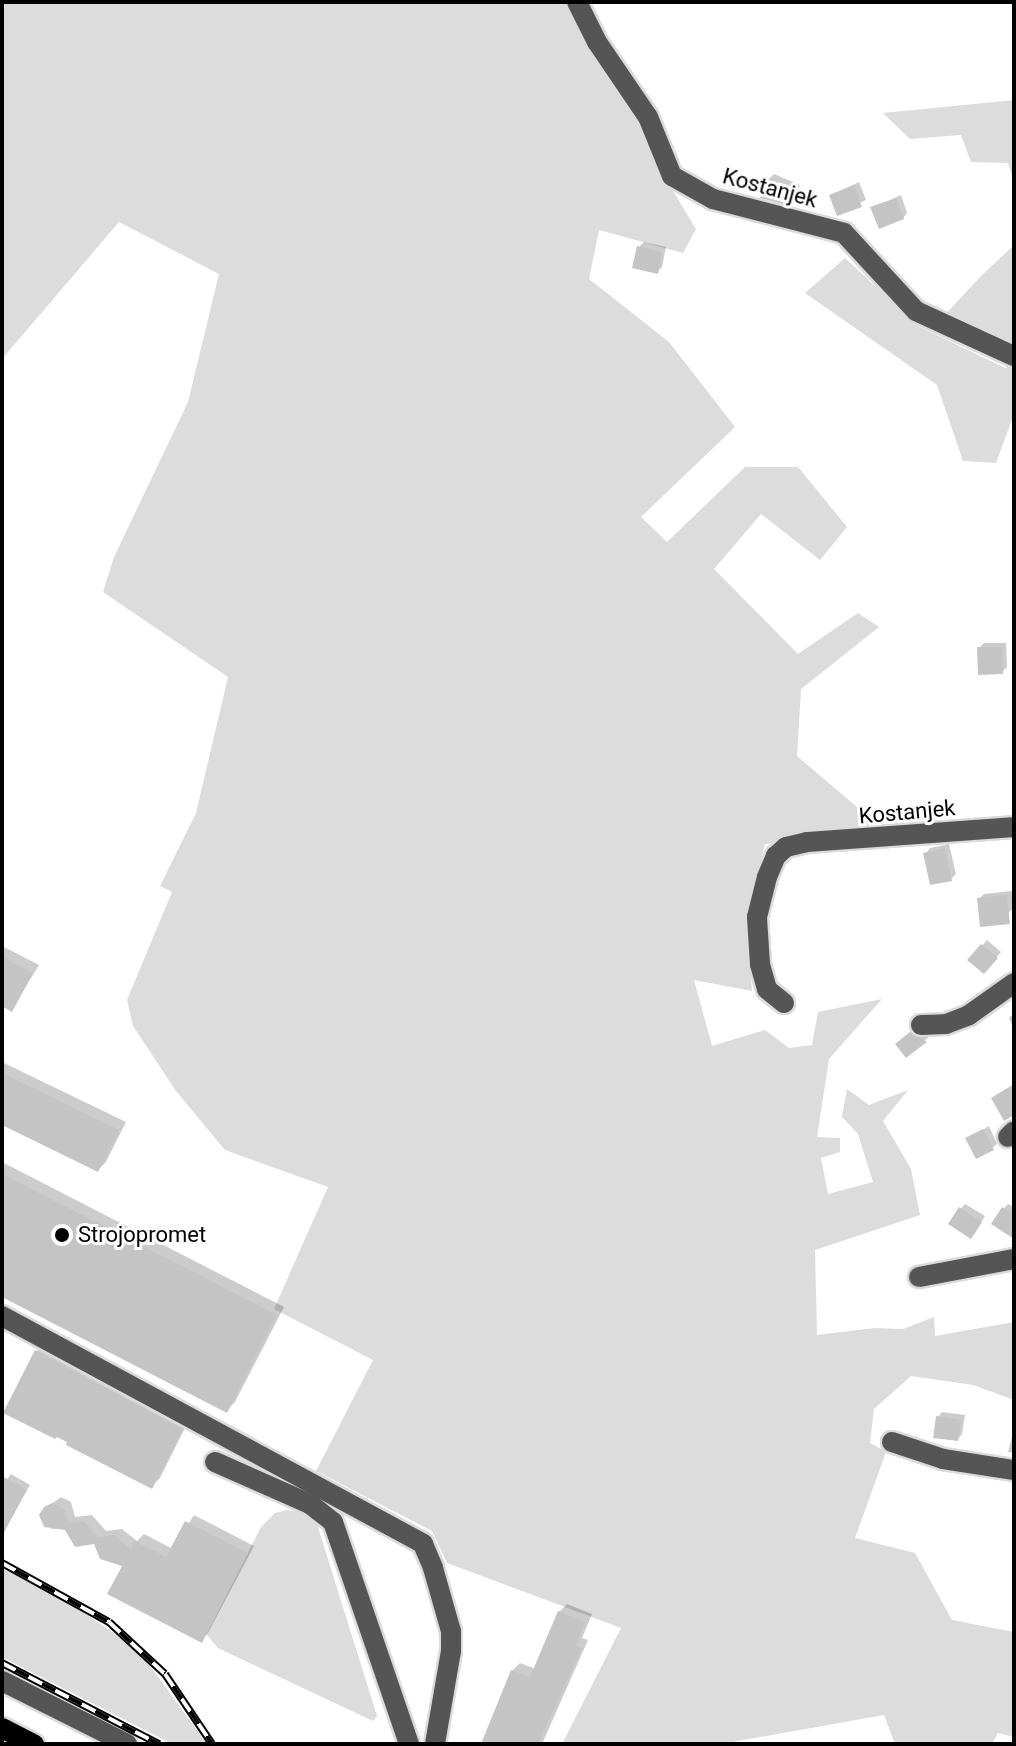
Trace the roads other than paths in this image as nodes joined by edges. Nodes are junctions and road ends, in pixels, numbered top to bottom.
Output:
1 (577, 2) edge
2 (1014, 356) edge
3 (1014, 827) edge
4 (1014, 983) edge
5 (784, 1003) dead end
6 (921, 1025) dead end
7 (1014, 1259) edge
8 (919, 1277) dead end
9 (2, 1316) edge
10 (892, 1442) dead end
11 (215, 1462) dead end
12 (1014, 1470) edge
13 (2, 1681) edge
14 (2, 1728) edge
15 (34, 1744) edge
16 (127, 1744) edge
17 (409, 1744) edge
18 (435, 1744) edge

1 - 2 street, Kostanjek
3 - 5 street, Kostanjek
4 - 6 street
7 - 8 street
9 - 18 street
10 - 12 street
11 - 17 street
13 - 16 street
14 - 15 main road

